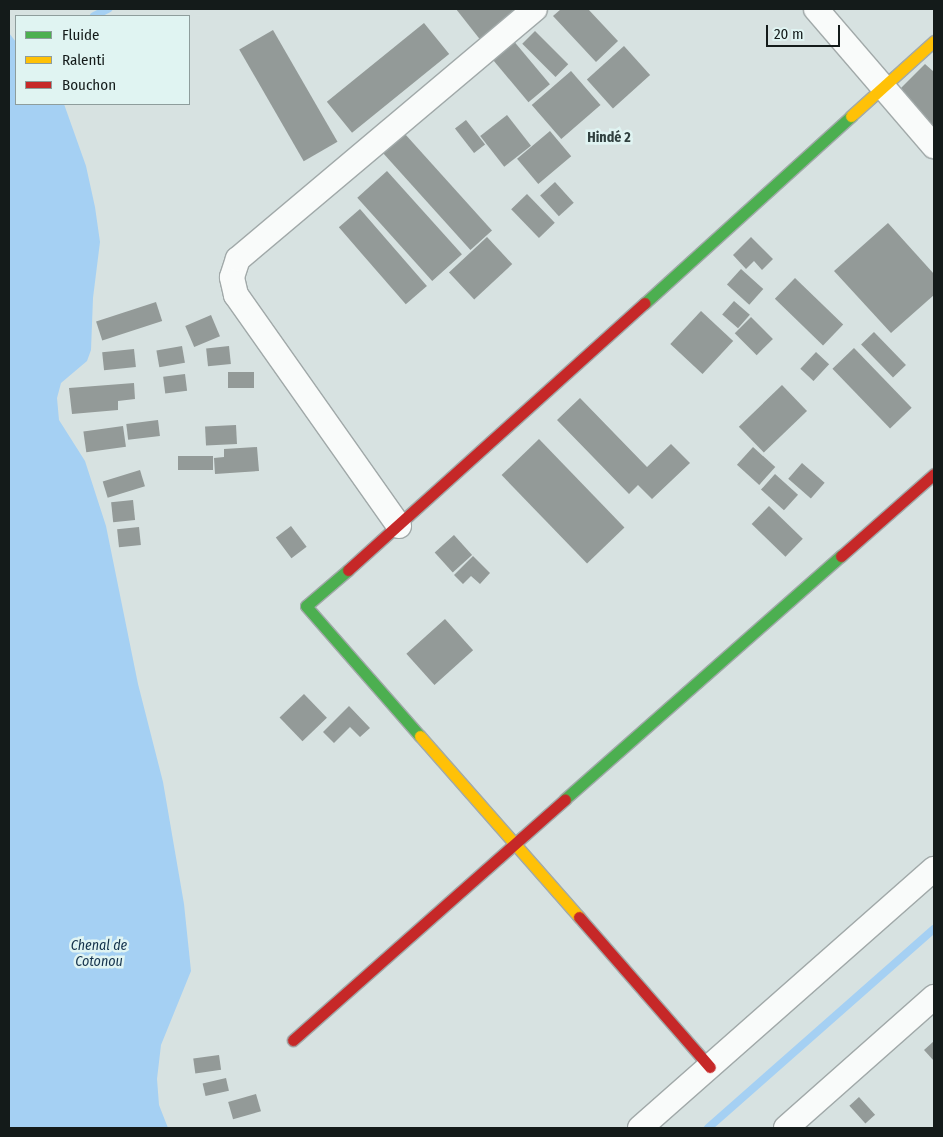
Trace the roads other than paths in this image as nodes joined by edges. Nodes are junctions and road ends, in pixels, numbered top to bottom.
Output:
1 (535, 9) edge
2 (816, 9) edge
3 (934, 41) edge
4 (883, 86) junction
5 (934, 146) edge
6 (934, 474) edge
7 (399, 526) junction
8 (515, 844) junction
9 (934, 869) edge
10 (934, 997) edge
11 (293, 1040) dead end
12 (710, 1067) junction
13 (640, 1128) edge
14 (786, 1128) edge

1 - 7 street
2 - 4 street
3 - 4 street
4 - 5 street
4 - 7 street
6 - 8 street
7 - 8 street
8 - 11 street
8 - 12 street
9 - 12 street
10 - 14 street
12 - 13 street

